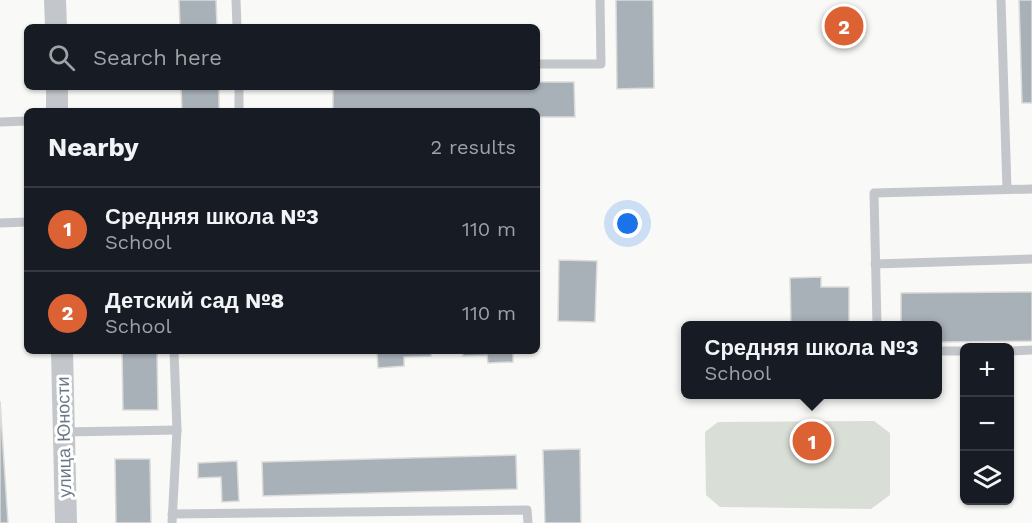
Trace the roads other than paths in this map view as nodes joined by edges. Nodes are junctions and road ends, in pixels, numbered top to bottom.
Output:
1 (55, 0) edge
2 (236, 0) edge
3 (600, 0) edge
4 (1001, 0) edge
5 (56, 24) edge
6 (237, 24) edge
7 (540, 64) edge
8 (57, 90) edge
9 (238, 90) edge
10 (57, 108) edge
11 (239, 108) edge
12 (24, 121) edge
13 (0, 122) edge
14 (1006, 189) junction
15 (1032, 189) edge
16 (24, 222) edge
17 (0, 223) edge
18 (1032, 259) edge
19 (875, 264) junction
20 (876, 321) edge
21 (942, 351) edge
22 (960, 351) edge
23 (1014, 351) edge
24 (1032, 351) edge
25 (62, 354) edge
26 (174, 354) edge
27 (177, 430) junction
28 (64, 432) junction
29 (172, 518) edge
30 (66, 523) edge
31 (528, 523) edge

1 - 5 street
2 - 6 lane
3 - 7 lane
4 - 14 lane
8 - 10 street
9 - 11 lane
12 - 13 lane
14 - 15 lane
14 - 19 lane
16 - 17 lane
18 - 19 lane
19 - 20 lane
21 - 22 lane
23 - 24 lane
25 - 28 street, улица Юности
26 - 27 lane
27 - 28 lane
27 - 29 lane
28 - 30 street, улица Юности
29 - 31 lane

